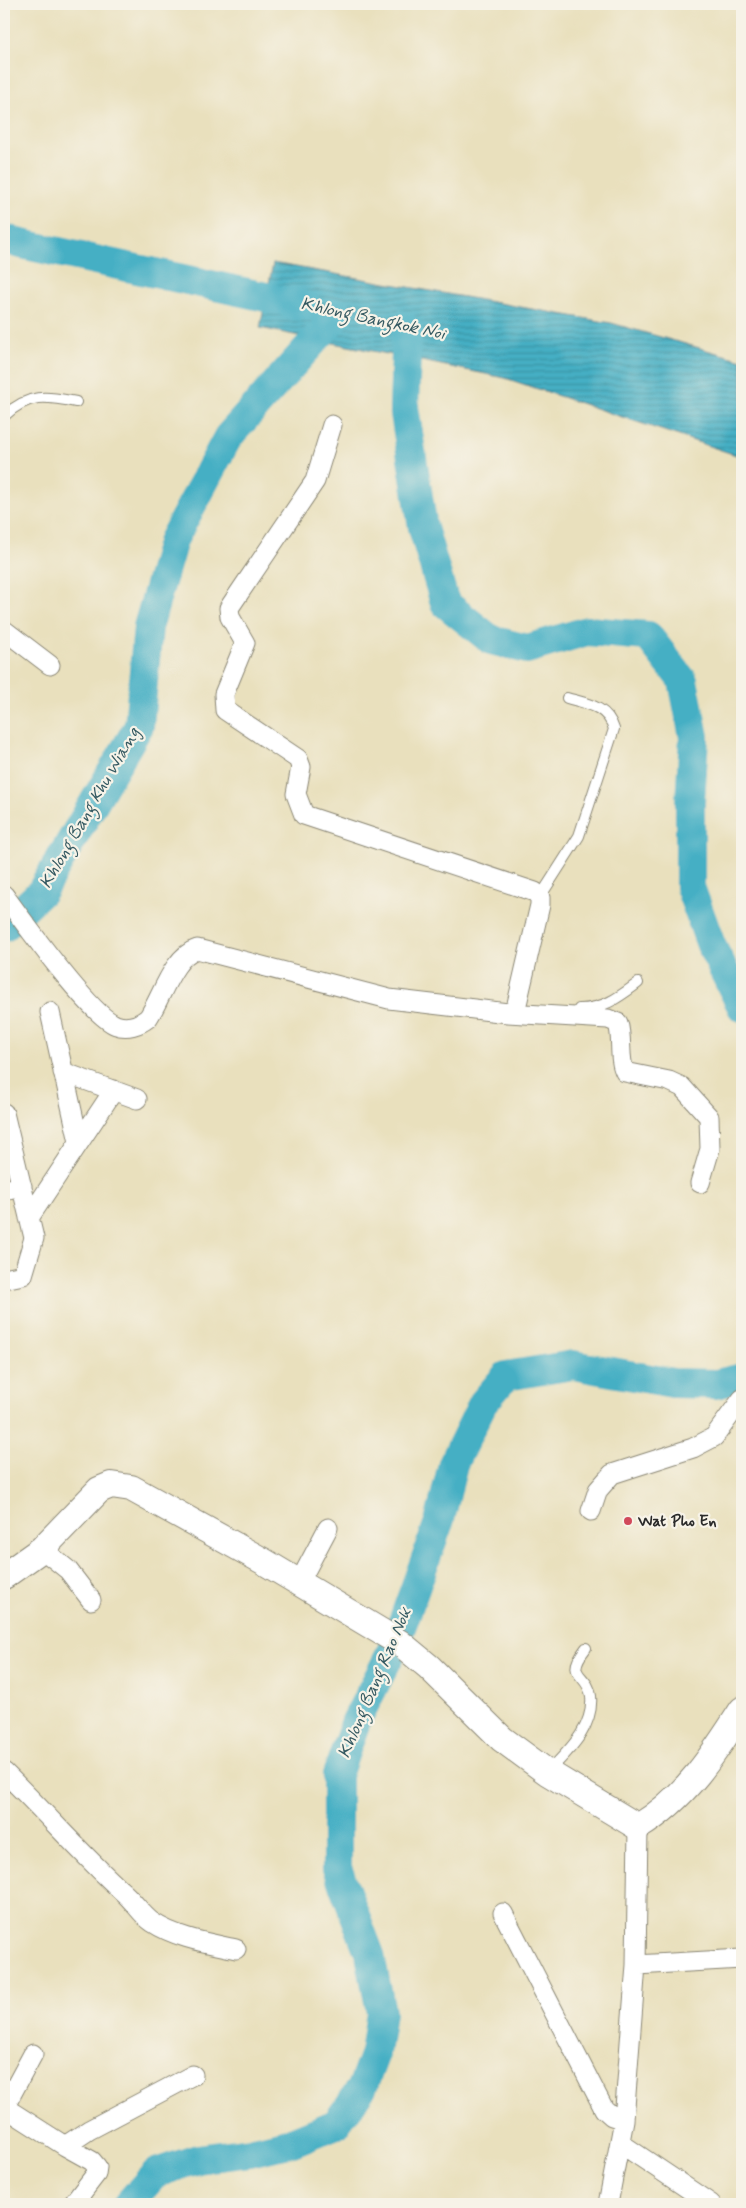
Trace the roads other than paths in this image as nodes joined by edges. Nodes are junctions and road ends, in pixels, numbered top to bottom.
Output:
1 (76, 402) dead end
2 (4, 416) edge
3 (332, 425) dead end
4 (4, 630) edge
5 (50, 665) dead end
6 (567, 698) dead end
7 (4, 895) edge
8 (540, 897) junction
9 (638, 983) dead end
10 (50, 1012) dead end
11 (508, 1013) junction
12 (549, 1015) junction
13 (63, 1072) junction
14 (114, 1090) junction
15 (136, 1099) dead end
16 (4, 1113) edge
17 (79, 1142) junction
18 (700, 1183) dead end
19 (13, 1188) edge
20 (30, 1218) junction
21 (4, 1279) edge
22 (742, 1399) edge
23 (736, 1416) edge
24 (591, 1512) dead end
25 (328, 1528) dead end
26 (42, 1548) junction
27 (4, 1576) edge
28 (299, 1583) junction
29 (91, 1600) dead end
30 (586, 1648) dead end
31 (742, 1710) edge
32 (4, 1772) edge
33 (547, 1772) junction
34 (638, 1827) junction
35 (503, 1913) dead end
36 (236, 1949) dead end
37 (742, 1959) edge
38 (636, 1965) junction
39 (33, 2054) dead end
40 (193, 2076) dead end
41 (4, 2108) edge
42 (624, 2120) junction
43 (620, 2143) junction
44 (65, 2146) junction
45 (73, 2204) edge
46 (608, 2204) edge
47 (711, 2204) edge

1 - 2 lane
3 - 8 street
4 - 5 street
6 - 8 lane
7 - 11 street
8 - 11 street
9 - 12 lane
10 - 13 street
11 - 12 street
12 - 18 street
13 - 14 street
13 - 17 street
14 - 15 street
14 - 17 street
16 - 19 street
17 - 20 street
19 - 20 street
20 - 21 street
22 - 23 street
23 - 24 street
25 - 28 street
26 - 27 street
26 - 28 street
26 - 29 street
28 - 33 street
30 - 33 lane
31 - 34 street
32 - 36 street
33 - 34 street
34 - 38 street
35 - 42 street
37 - 38 street
38 - 42 street
39 - 41 street
40 - 44 street
41 - 44 street
42 - 43 street
43 - 46 street
43 - 47 street
44 - 45 street

